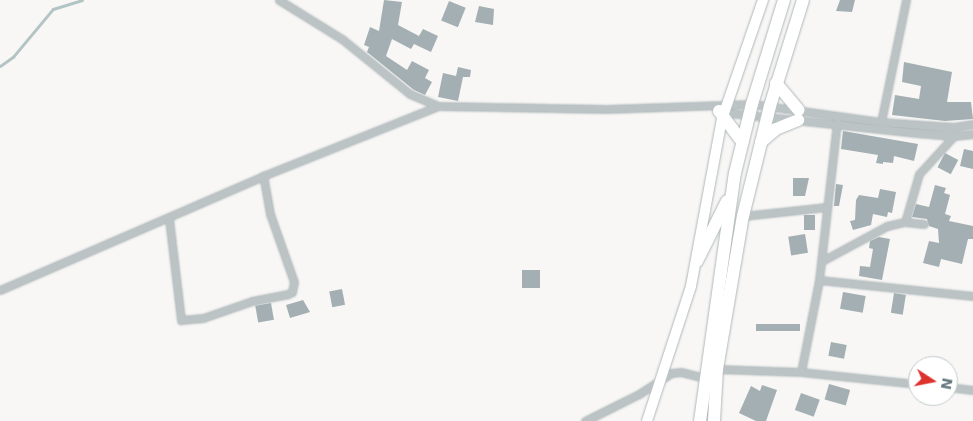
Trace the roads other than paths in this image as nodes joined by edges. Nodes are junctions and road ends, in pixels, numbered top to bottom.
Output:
1 (280, 0) edge
2 (762, 0) edge
3 (784, 0) edge
4 (803, 0) edge
5 (906, 0) edge
6 (776, 83) junction
7 (438, 106) junction
8 (750, 110) junction
9 (721, 111) junction
10 (768, 112) junction
11 (799, 115) junction
12 (838, 116) junction
13 (881, 122) junction
14 (973, 124) edge
15 (837, 125) junction
16 (973, 134) edge
17 (954, 136) junction
18 (742, 142) junction
19 (761, 142) junction
20 (262, 176) junction
21 (733, 190) junction
22 (827, 207) junction
23 (743, 216) junction
24 (169, 219) junction
25 (905, 222) junction
26 (924, 224) dead end
27 (697, 261) junction
28 (822, 261) junction
29 (819, 280) junction
30 (0, 290) edge
31 (973, 296) edge
32 (717, 368) junction
33 (801, 372) junction
34 (705, 378) junction
35 (908, 383) edge
36 (657, 384) junction
37 (958, 388) edge
38 (973, 390) edge
39 (584, 421) edge
40 (647, 421) edge
41 (700, 421) edge
42 (714, 421) edge

1 - 7 street
2 - 9 street
3 - 8 highway
4 - 6 highway
5 - 13 street
6 - 10 highway
6 - 11 highway
7 - 9 street
7 - 20 street
8 - 9 street
8 - 9 street
8 - 10 street
8 - 10 street
8 - 18 highway
9 - 18 highway
9 - 27 street
10 - 11 street
10 - 11 street
10 - 19 highway
11 - 12 street
11 - 15 street
11 - 19 highway
12 - 13 street
12 - 15 street
13 - 14 street
15 - 17 street
15 - 22 street
16 - 17 street
17 - 25 street
18 - 21 highway
19 - 23 highway
20 - 24 street
20 - 24 street
21 - 27 highway
21 - 34 highway
22 - 23 street
22 - 28 street
23 - 32 highway
24 - 30 street
25 - 26 street
25 - 28 street
27 - 36 street
28 - 29 street
29 - 31 street
29 - 33 street
32 - 33 street
32 - 42 highway
33 - 35 street
34 - 36 street
34 - 41 highway
36 - 39 street
36 - 40 street
37 - 38 street

